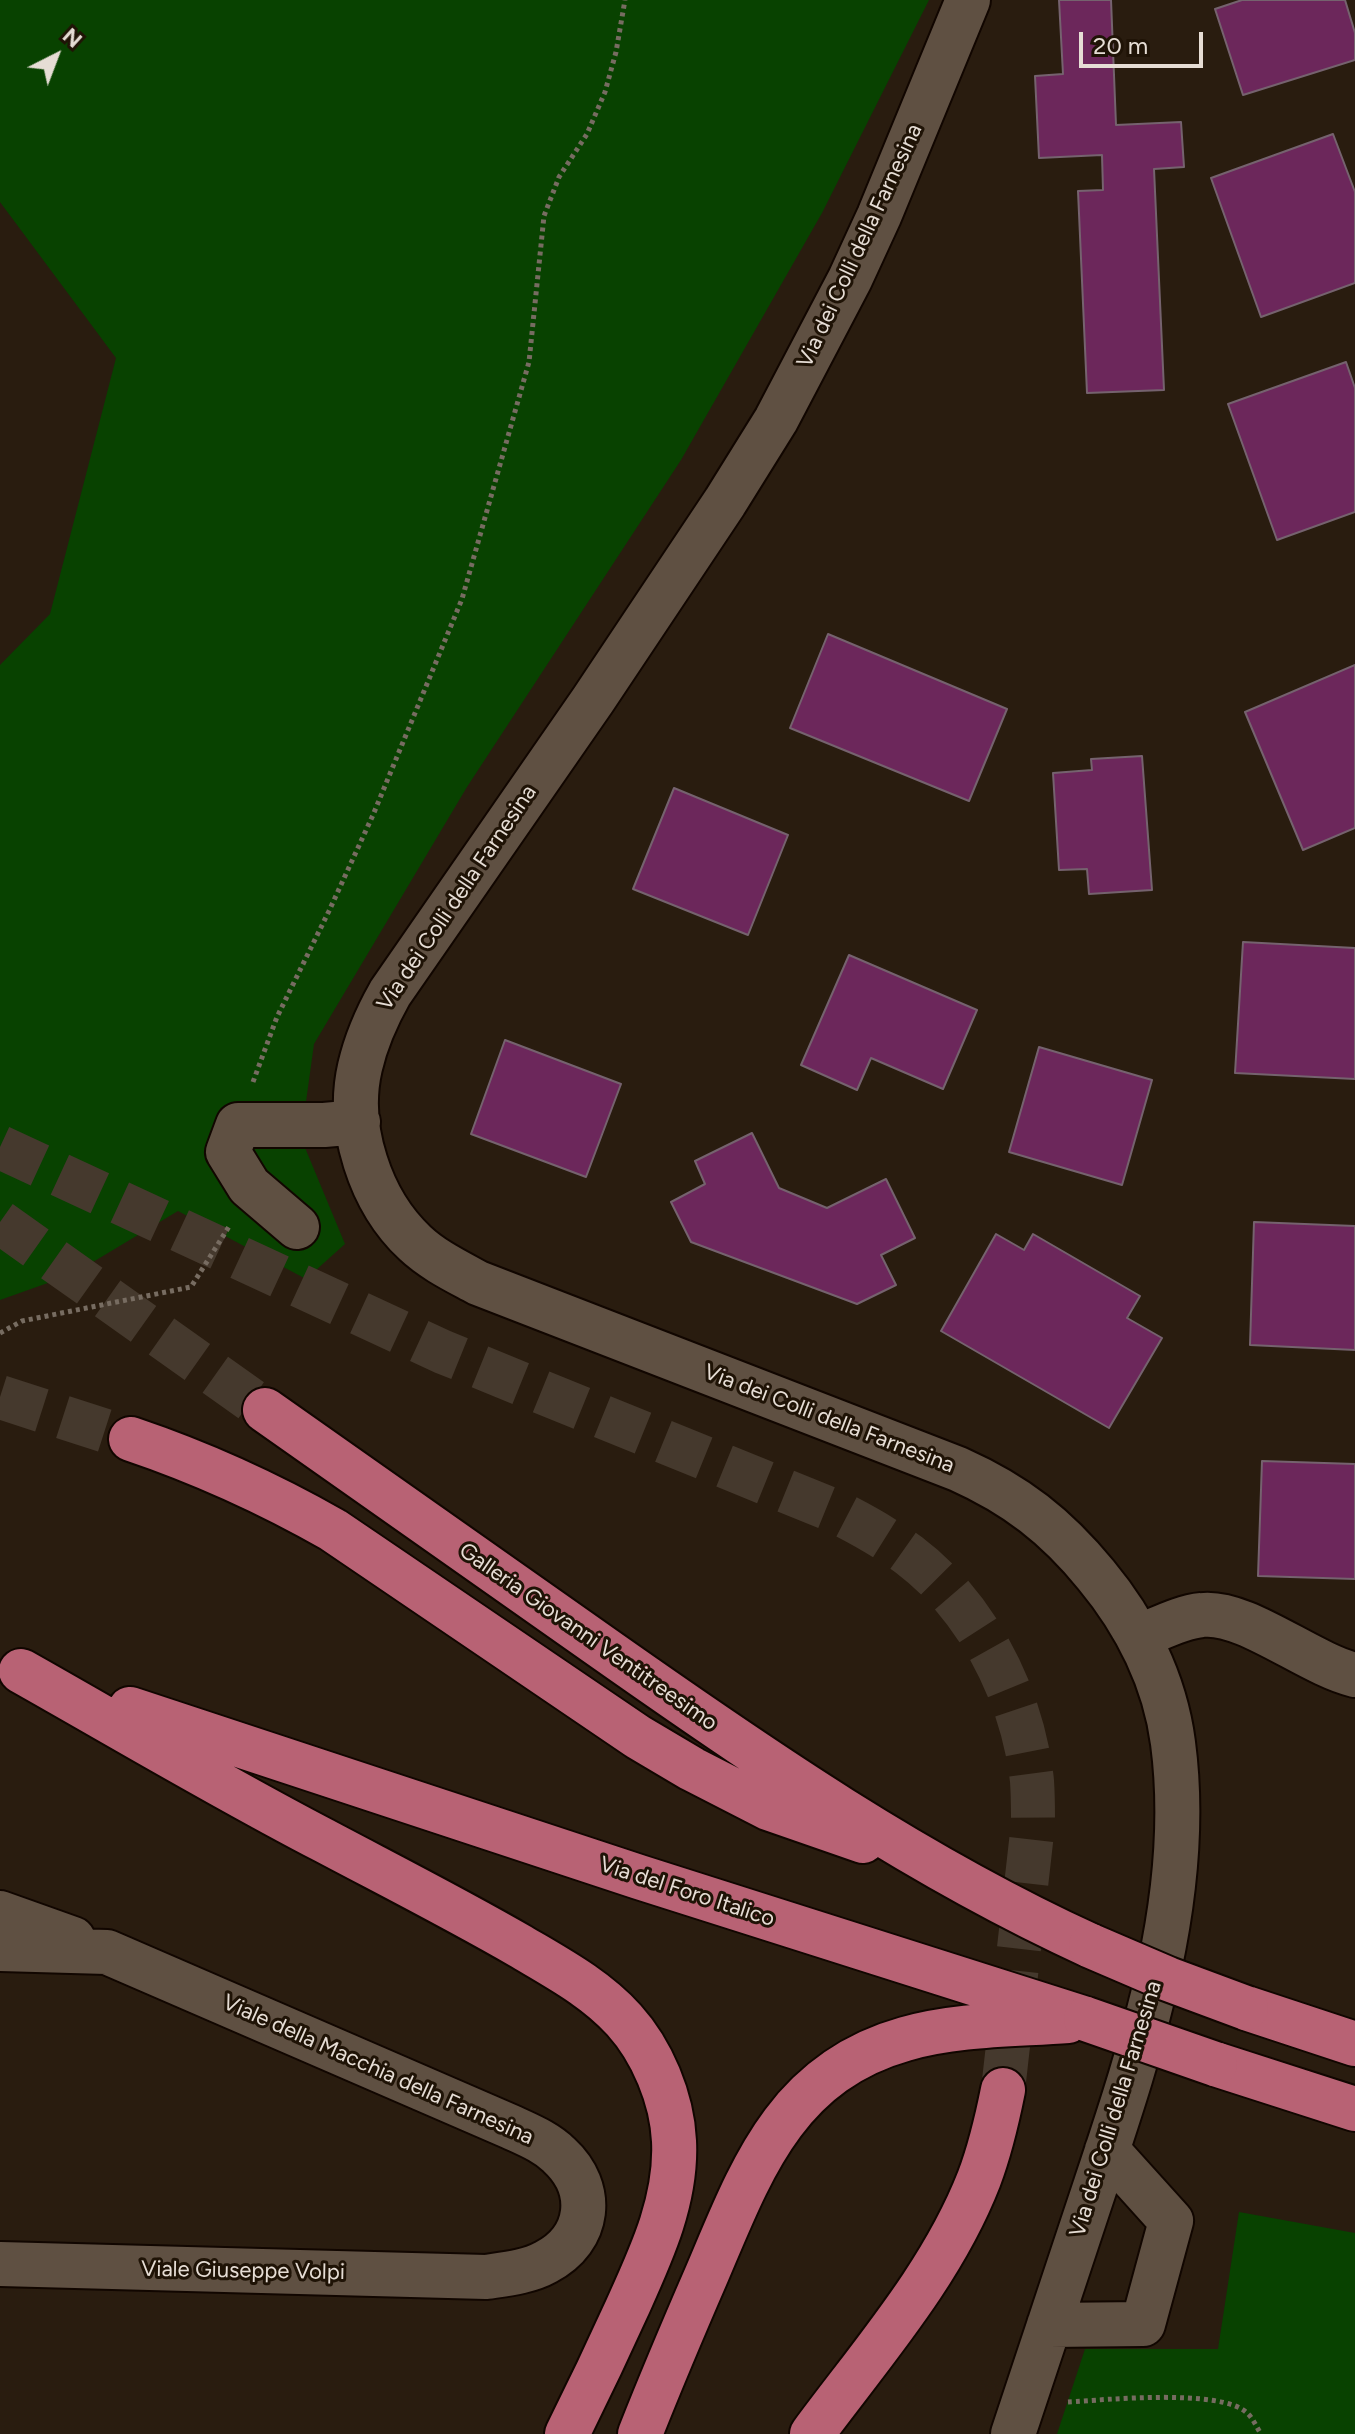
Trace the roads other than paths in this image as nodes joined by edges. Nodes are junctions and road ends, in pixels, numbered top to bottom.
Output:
1 (968, 0) edge
2 (358, 1122) junction
3 (297, 1227) dead end
4 (265, 1410) tunnel mouth
5 (131, 1439) tunnel mouth
6 (1138, 1637) junction
7 (11, 1666) edge
8 (1355, 1675) edge
9 (916, 1855) junction
10 (0, 1913) edge
11 (0, 1949) edge
12 (107, 1952) junction
13 (1086, 2019) junction
14 (1355, 2044) edge
15 (1003, 2090) tunnel mouth
16 (1355, 2109) edge
17 (1107, 2150) junction
18 (0, 2264) edge
19 (486, 2277) joint
20 (1049, 2325) junction
21 (567, 2434) edge
22 (640, 2434) edge
23 (812, 2434) edge
24 (1013, 2434) edge

1 - 2 street, Via dei Colli della Farnesina
2 - 3 street
2 - 6 street, Via dei Colli della Farnesina
4 - 9 highway, Galleria Giovanni Ventitreesimo
5 - 9 highway
6 - 8 street
6 - 17 street, Via dei Colli della Farnesina
7 - 13 highway, Via del Foro Italico
7 - 21 highway
9 - 14 highway, bridge
10 - 12 street, Viale della Macchia della Farnesina
11 - 12 street, Viale della Macchia della Farnesina
12 - 19 street, Viale della Macchia della Farnesina
13 - 16 highway, Via del Foro Italico, bridge
13 - 22 highway
15 - 23 highway
17 - 20 street, Via dei Colli della Farnesina
17 - 20 street
18 - 19 street, Viale Giuseppe Volpi
20 - 24 street, Via dei Colli della Farnesina

